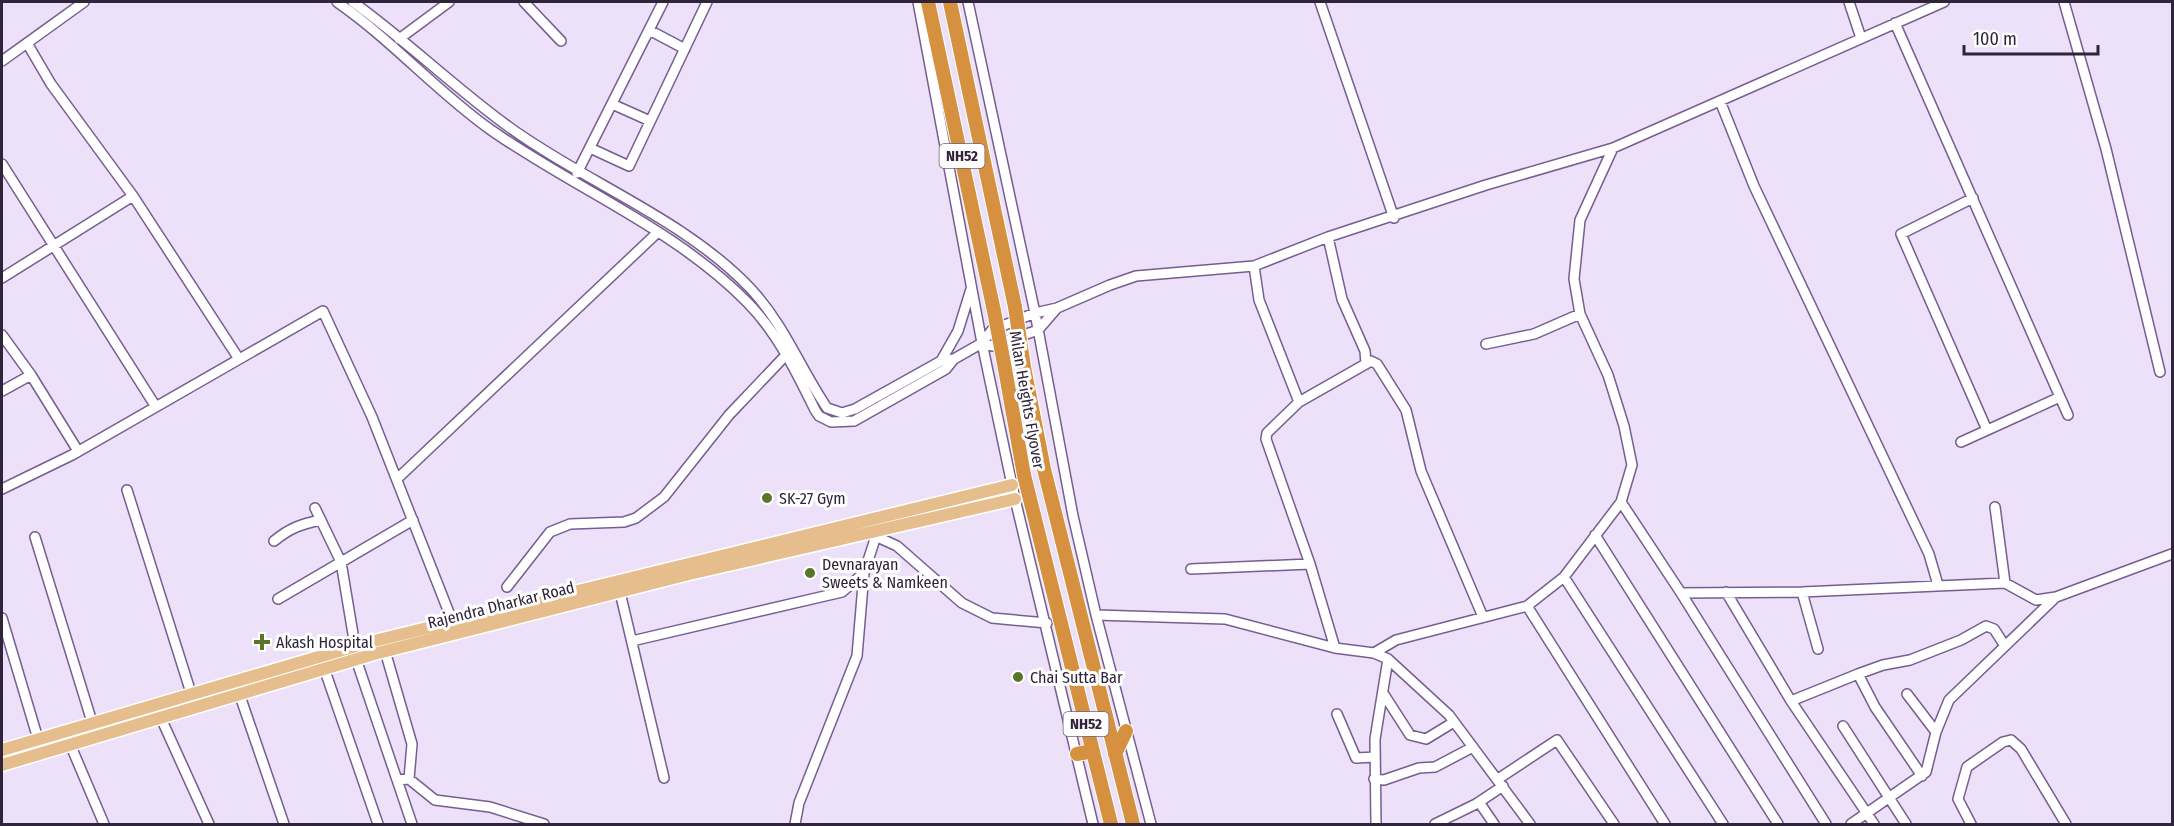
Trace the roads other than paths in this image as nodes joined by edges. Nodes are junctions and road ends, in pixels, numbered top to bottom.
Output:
1 (84, 2) edge
2 (337, 2) edge
3 (353, 2) edge
4 (449, 2) edge
5 (524, 2) edge
6 (663, 2) edge
7 (707, 2) edge
8 (918, 2) edge
9 (928, 2) edge
10 (950, 2) edge
11 (968, 2) edge
12 (1320, 2) edge
13 (1849, 2) edge
14 (1944, 2) edge
15 (2064, 2) edge
16 (1895, 23) junction
17 (649, 30) junction
18 (402, 37) junction
19 (1861, 38) junction
20 (561, 41) dead end
21 (27, 42) junction
22 (392, 45) junction
23 (685, 49) junction
24 (2, 61) edge
25 (461, 89) junction
26 (454, 98) junction
27 (1720, 101) junction
28 (612, 104) junction
29 (650, 121) junction
30 (590, 148) junction
31 (1613, 148) junction
32 (2, 164) edge
33 (578, 170) junction
34 (573, 180) junction
35 (133, 196) junction
36 (1973, 198) junction
37 (649, 213) junction
38 (1394, 218) junction
39 (643, 224) junction
40 (657, 233) junction
41 (1328, 237) junction
42 (54, 247) junction
43 (1254, 266) junction
44 (2, 278) edge
45 (972, 286) junction
46 (1057, 308) junction
47 (1035, 313) junction
48 (1580, 314) junction
49 (1038, 330) junction
50 (2, 335) edge
51 (982, 343) junction
52 (1486, 344) dead end
53 (786, 355) junction
54 (239, 359) junction
55 (954, 359) junction
56 (940, 361) junction
57 (1366, 364) junction
58 (2160, 372) dead end
59 (31, 375) junction
60 (2, 391) edge
61 (2060, 397) junction
62 (1299, 402) junction
63 (156, 406) junction
64 (2068, 415) dead end
65 (1987, 430) junction
66 (1961, 441) dead end
67 (78, 451) junction
68 (397, 479) junction
69 (1012, 485) junction
70 (2, 489) edge
71 (128, 490) dead end
72 (1015, 499) junction
73 (1621, 502) junction
74 (1995, 507) dead end
75 (315, 508) dead end
76 (321, 520) junction
77 (413, 520) junction
78 (869, 530) junction
79 (1595, 535) junction
80 (35, 537) dead end
81 (274, 541) dead end
82 (2172, 555) edge
83 (341, 562) junction
84 (1310, 564) junction
85 (1191, 569) dead end
86 (864, 573) junction
87 (1564, 577) junction
88 (2005, 583) junction
89 (1938, 585) junction
90 (618, 586) junction
91 (507, 587) dead end
92 (1726, 592) junction
93 (1802, 592) junction
94 (1681, 593) junction
95 (2056, 597) junction
96 (278, 599) dead end
97 (1527, 606) junction
98 (1096, 615) junction
99 (1483, 617) junction
100 (2, 618) edge
101 (1047, 623) junction
102 (454, 627) junction
103 (632, 641) junction
104 (355, 646) junction
105 (2005, 646) junction
106 (1335, 648) junction
107 (1818, 649) dead end
108 (385, 651) junction
109 (1374, 653) junction
110 (356, 659) junction
111 (1388, 659) junction
112 (300, 668) junction
113 (324, 668) junction
114 (1858, 674) junction
115 (191, 693) junction
116 (239, 693) junction
117 (1383, 693) junction
118 (1907, 694) dead end
119 (1791, 701) junction
120 (1337, 714) dead end
121 (160, 716) junction
122 (92, 722) junction
123 (1454, 722) junction
124 (1843, 726) dead end
125 (1126, 731) junction
126 (1936, 732) junction
127 (38, 739) junction
128 (70, 744) junction
129 (1473, 747) junction
130 (2, 750) edge
131 (1093, 751) junction
132 (1077, 754) junction
133 (1115, 754) junction
134 (1375, 757) junction
135 (2, 765) edge
136 (1922, 776) junction
137 (664, 778) dead end
138 (409, 779) junction
139 (1374, 779) junction
140 (397, 780) junction
141 (1501, 782) junction
142 (1889, 800) junction
143 (1479, 802) junction
144 (1867, 815) junction
145 (104, 825) edge
146 (209, 825) edge
147 (284, 825) edge
148 (378, 825) edge
149 (412, 825) edge
150 (544, 825) edge
151 (795, 825) edge
152 (1093, 825) edge
153 (1111, 825) edge
154 (1133, 825) edge
155 (1151, 825) edge
156 (1376, 825) edge
157 (1435, 825) edge
158 (1494, 825) edge
159 (1530, 825) edge
160 (1614, 825) edge
161 (1665, 825) edge
162 (1723, 825) edge
163 (1778, 825) edge
164 (1826, 825) edge
165 (1851, 825) edge
166 (1874, 825) edge
167 (1906, 825) edge
168 (1971, 825) edge
169 (2066, 825) edge

1 - 21 street
2 - 22 street
3 - 18 street
4 - 18 street
5 - 20 street
6 - 17 street
7 - 23 street
8 - 45 street
9 - 131 highway, Milan Heights Flyover / NH52, bridge
10 - 133 highway, Milan Heights Flyover / NH52, bridge
11 - 47 street
12 - 38 street
13 - 19 street
14 - 16 street
15 - 58 street
16 - 19 street
16 - 36 street
17 - 23 street
17 - 28 street
18 - 22 street
18 - 25 street
19 - 27 street
21 - 24 street
21 - 35 street
22 - 26 street
23 - 29 street
25 - 26 street
25 - 33 street
26 - 34 street
27 - 31 street
27 - 89 street
28 - 29 street
28 - 30 street
29 - 30 street
30 - 33 street
31 - 38 street
31 - 48 street
32 - 42 street
33 - 34 street
33 - 37 street
34 - 39 street
35 - 42 street
35 - 54 street
36 - 61 street
36 - 65 street
37 - 39 street
37 - 56 street
38 - 41 street
39 - 40 street
40 - 53 street
40 - 68 street
41 - 43 street
41 - 57 street
42 - 44 street
42 - 63 street
43 - 46 street
43 - 62 street
45 - 51 street
45 - 56 street
46 - 47 street
46 - 49 street
47 - 49 street
47 - 51 street
48 - 52 street
48 - 73 street
49 - 51 street
49 - 98 street
50 - 59 street
51 - 55 street
51 - 69 street
53 - 55 street
53 - 91 street
54 - 63 street
54 - 68 street
55 - 56 street
57 - 62 street
57 - 99 street
59 - 60 street
59 - 67 street
61 - 64 street
61 - 65 street
62 - 84 street
63 - 67 street
65 - 66 street
67 - 70 street
68 - 77 street
69 - 72 street
69 - 78 main road, Rajendra Dharkar Road
71 - 115 street
72 - 78 main road, Rajendra Dharkar Road
72 - 101 street
73 - 79 street
73 - 94 street
74 - 88 street
75 - 76 street
76 - 81 street
76 - 83 street
77 - 83 street
77 - 102 street
78 - 86 street
78 - 90 main road, Rajendra Dharkar Road
78 - 101 street
79 - 87 street
79 - 163 street
80 - 122 street
82 - 95 street
83 - 96 street
83 - 104 street
84 - 85 street
84 - 106 street
86 - 103 street
86 - 151 street
87 - 97 street
87 - 162 street
88 - 89 street
88 - 95 street
89 - 93 street
90 - 102 main road, Rajendra Dharkar Road
90 - 103 street
92 - 93 street
92 - 94 street
92 - 119 street
93 - 107 street
94 - 164 street
95 - 105 street
97 - 99 street
97 - 161 street
98 - 106 street
98 - 125 street
99 - 109 street
100 - 127 street
101 - 132 street
102 - 104 main road, Rajendra Dharkar Road
102 - 108 main road, Rajendra Dharkar Road
103 - 137 street
104 - 112 main road, Rajendra Dharkar Road
105 - 114 street
105 - 126 street
106 - 109 street
108 - 110 main road, Rajendra Dharkar Road
108 - 138 street
109 - 111 street
110 - 113 main road, Rajendra Dharkar Road
110 - 140 street
111 - 117 street
111 - 123 street
112 - 113 main road, Rajendra Dharkar Road
112 - 115 main road, Rajendra Dharkar Road
112 - 116 main road, Rajendra Dharkar Road
113 - 148 street
114 - 119 street
114 - 136 street
115 - 122 main road, Rajendra Dharkar Road
116 - 121 main road, Rajendra Dharkar Road
116 - 147 street
117 - 123 street
117 - 134 street
118 - 126 street
119 - 144 street
120 - 134 street
121 - 128 main road, Rajendra Dharkar Road
121 - 146 street
122 - 127 main road, Rajendra Dharkar Road
123 - 129 street
124 - 142 street
125 - 133 highway
125 - 155 street
126 - 136 street
127 - 130 main road, Rajendra Dharkar Road
128 - 135 main road, Rajendra Dharkar Road
128 - 145 street
129 - 139 street
129 - 141 street
131 - 132 highway
131 - 153 highway, Milan Heights Flyover / NH52
132 - 152 street
133 - 154 highway, NH52
134 - 139 street
136 - 142 street
138 - 140 street
138 - 150 street
139 - 156 street
140 - 149 street
141 - 143 street
141 - 159 street
141 - 160 street
142 - 144 street
142 - 167 street
143 - 157 street
143 - 158 street
144 - 165 street
144 - 166 street
168 - 169 street

